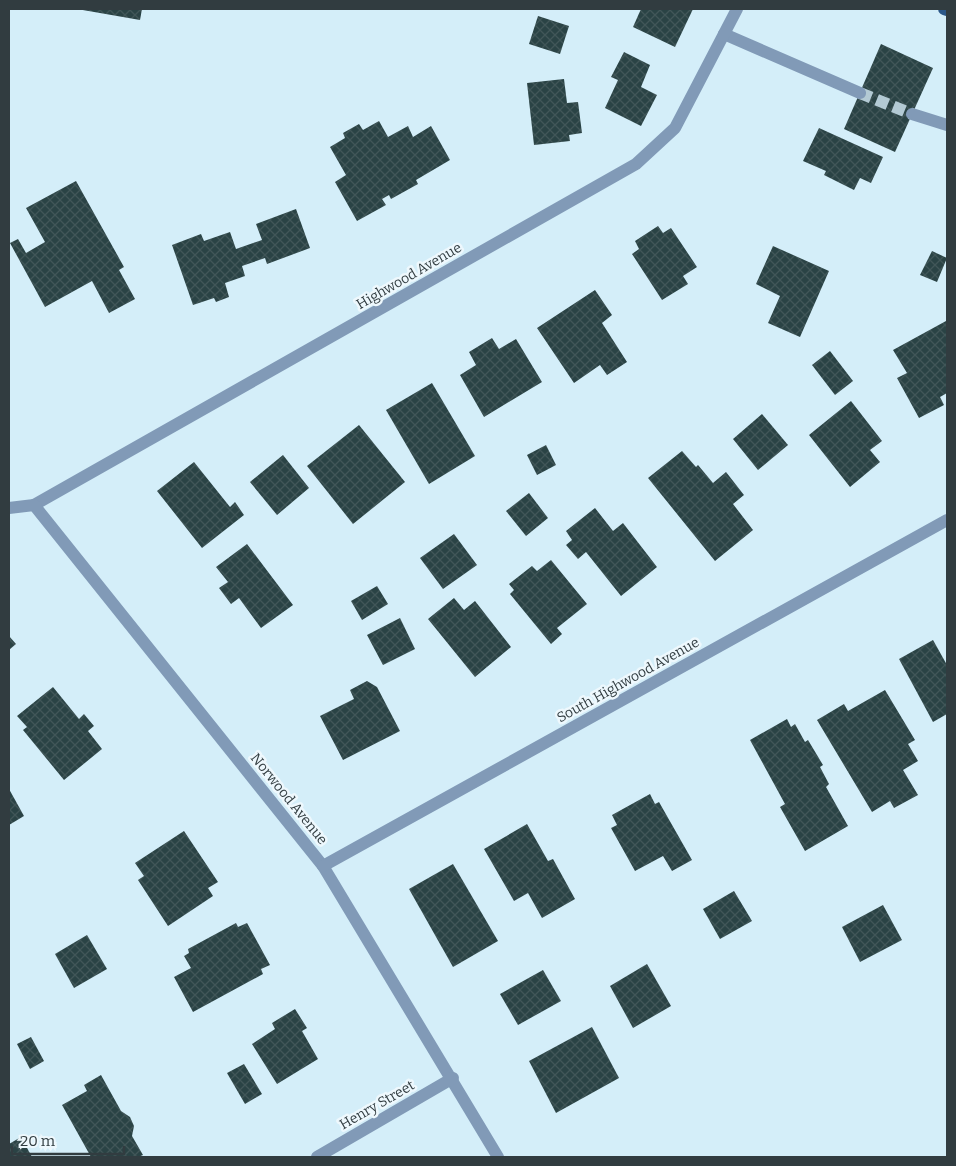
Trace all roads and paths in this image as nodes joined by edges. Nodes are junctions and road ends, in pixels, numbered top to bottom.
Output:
1 (737, 9) edge
2 (944, 9) edge
3 (947, 10) edge
4 (724, 34) junction
5 (860, 93) tunnel mouth
6 (912, 114) tunnel mouth
7 (947, 125) edge
8 (34, 506) junction
9 (9, 508) edge
10 (947, 520) edge
11 (323, 866) junction
12 (453, 1078) junction
13 (317, 1157) edge
14 (498, 1157) edge

1 - 4 street, Highwood Avenue
2 - 3 main road
4 - 5 street
4 - 8 street, Highwood Avenue
6 - 7 street
8 - 9 street
8 - 11 street, Norwood Avenue
10 - 11 street, South Highwood Avenue
11 - 12 street, Norwood Avenue
12 - 13 street, Henry Street
12 - 14 street, Norwood Avenue

